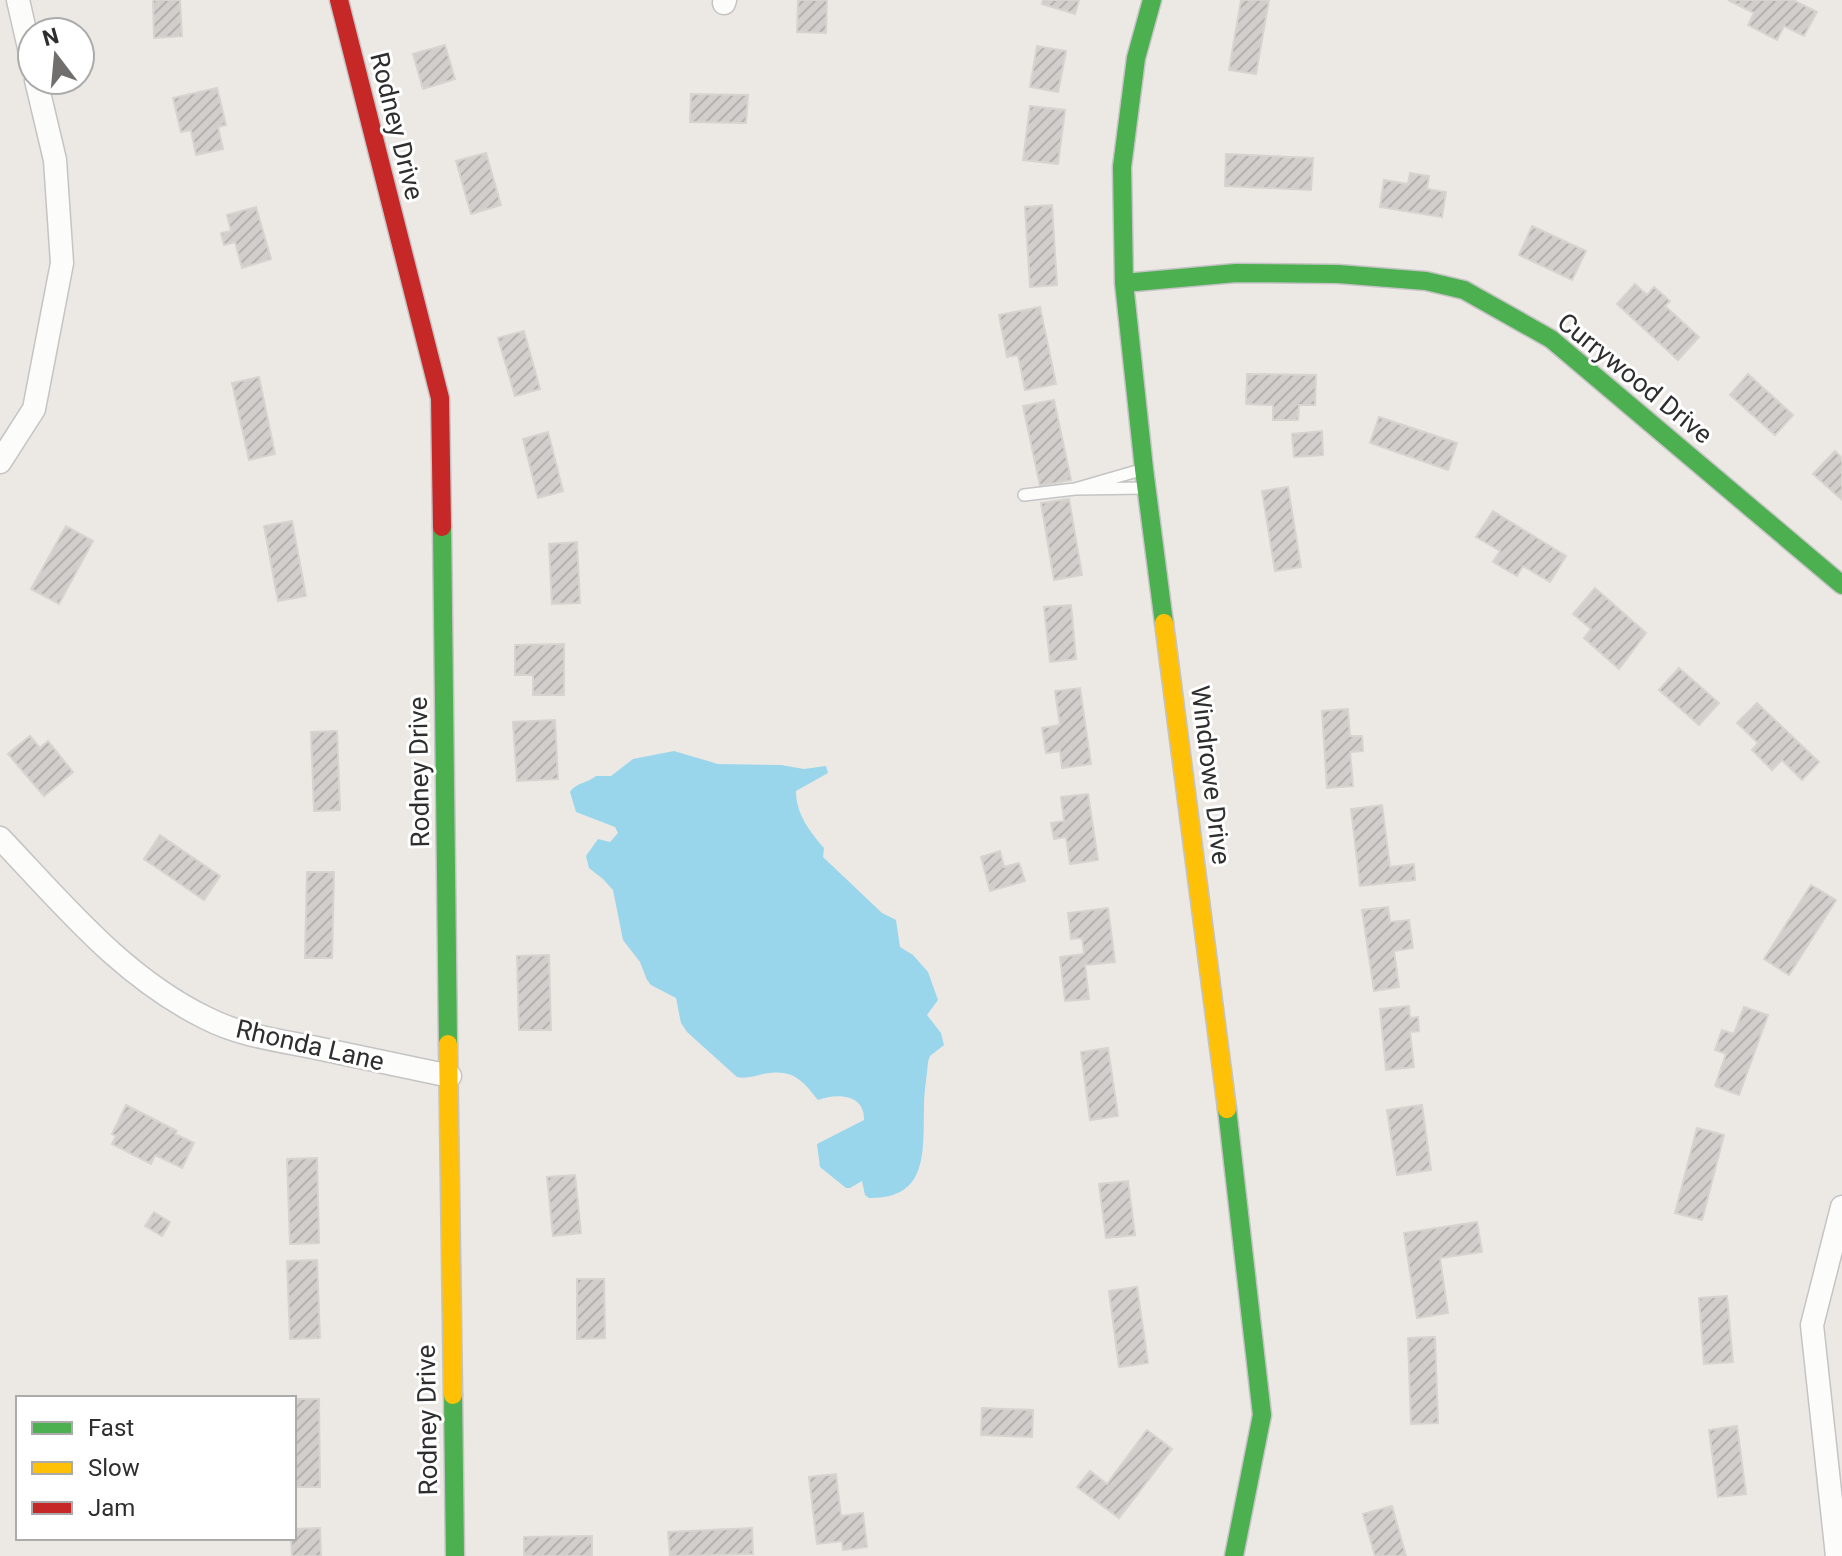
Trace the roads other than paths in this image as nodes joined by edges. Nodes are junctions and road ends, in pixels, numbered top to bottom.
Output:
1 (339, 0) edge
2 (1152, 0) edge
3 (40, 96) edge
4 (1124, 283) junction
5 (0, 462) edge
6 (1144, 469) junction
7 (1147, 488) junction
8 (1075, 489) junction
9 (1024, 495) dead end
10 (1842, 585) edge
11 (0, 838) edge
12 (450, 1076) junction
13 (1842, 1207) edge
14 (455, 1556) edge
15 (1234, 1556) edge
16 (1837, 1556) edge

1 - 12 street, Rodney Drive
2 - 4 street, Windrowe Drive
3 - 5 street
4 - 6 street, Windrowe Drive
4 - 10 street, Currywood Drive
6 - 7 street, Windrowe Drive
6 - 8 lane
7 - 8 lane
7 - 15 street, Windrowe Drive
8 - 9 lane
11 - 12 street, Rhonda Lane
12 - 14 street, Rodney Drive
13 - 16 street

